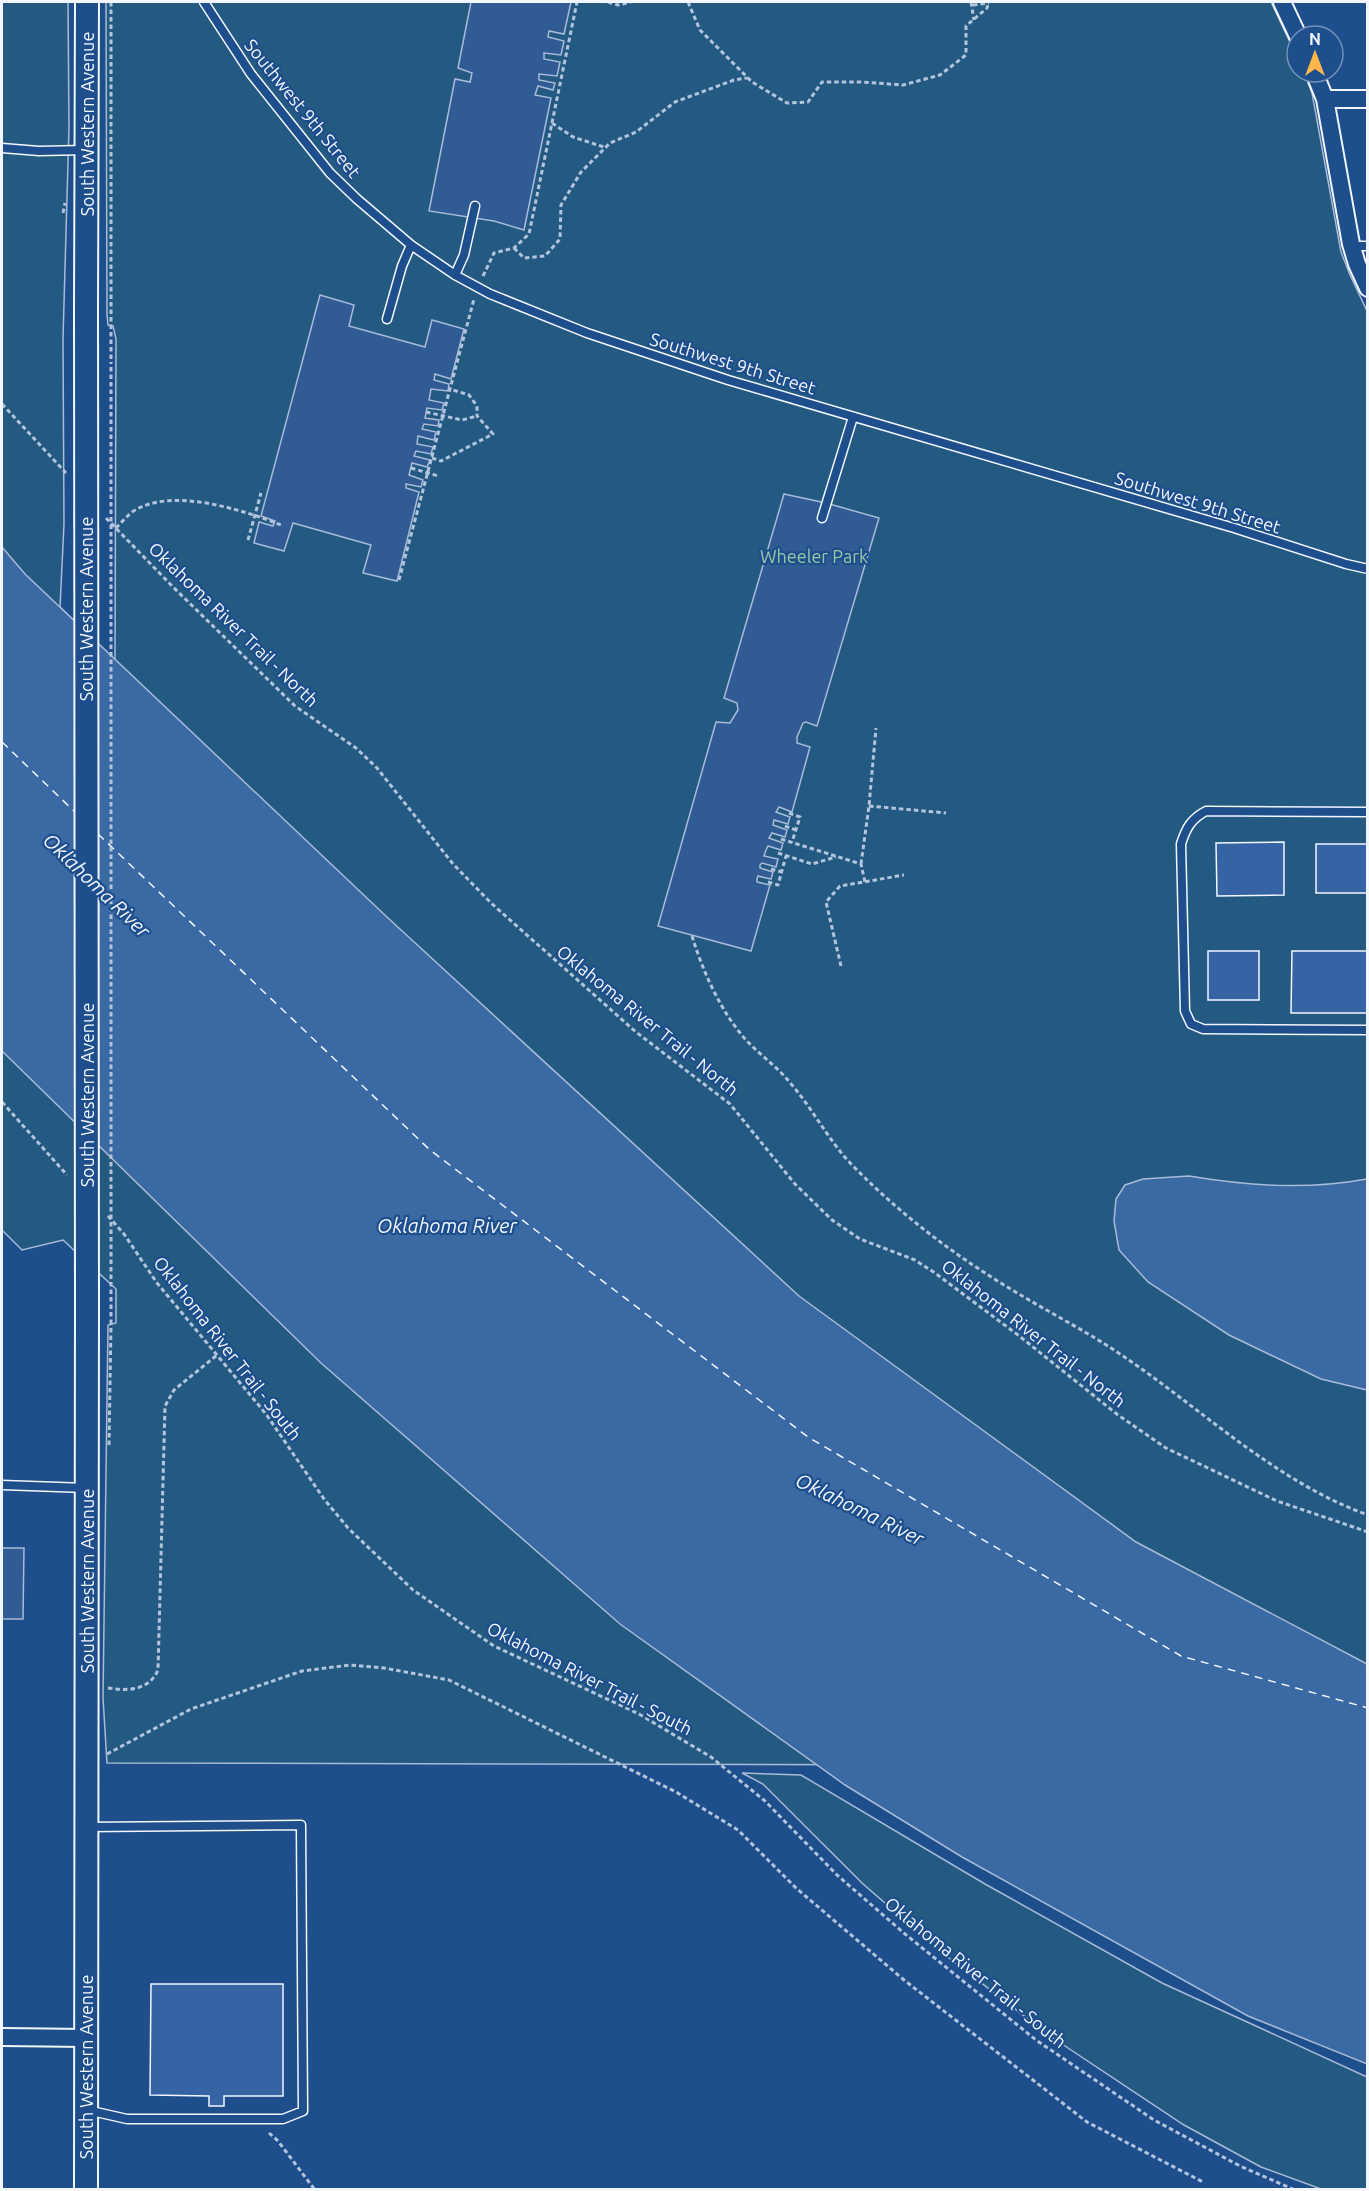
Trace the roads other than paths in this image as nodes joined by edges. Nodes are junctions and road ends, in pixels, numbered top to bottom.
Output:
1 (87, 2) edge
2 (204, 2) edge
3 (1282, 2) edge
4 (1292, 24) edge
5 (1319, 84) edge
6 (1325, 99) junction
7 (1368, 99) edge
8 (2, 148) edge
9 (87, 150) junction
10 (476, 206) dead end
11 (411, 245) junction
12 (1360, 246) edge
13 (455, 275) junction
14 (1368, 288) edge
15 (387, 319) dead end
16 (854, 417) junction
17 (822, 518) dead end
18 (1368, 568) edge
19 (1368, 812) edge
20 (1368, 1030) edge
21 (2, 1485) edge
22 (87, 1488) junction
23 (86, 1827) junction
24 (2, 2037) edge
25 (86, 2038) junction
26 (86, 2110) junction
27 (86, 2190) edge

1 - 9 main road, South Western Avenue
2 - 11 lane, Southwest 9th Street
3 - 4 street
5 - 6 street
6 - 7 street
6 - 12 street
8 - 9 lane
9 - 22 main road, South Western Avenue, bridge
10 - 13 lane
11 - 13 lane, Southwest 9th Street
11 - 15 lane
12 - 14 street
13 - 16 lane, Southwest 9th Street
16 - 17 lane
16 - 18 lane, Southwest 9th Street
19 - 20 lane
21 - 22 lane
22 - 23 main road, South Western Avenue
23 - 25 main road, South Western Avenue
23 - 26 lane
24 - 25 street
25 - 26 main road, South Western Avenue
26 - 27 main road, South Western Avenue

